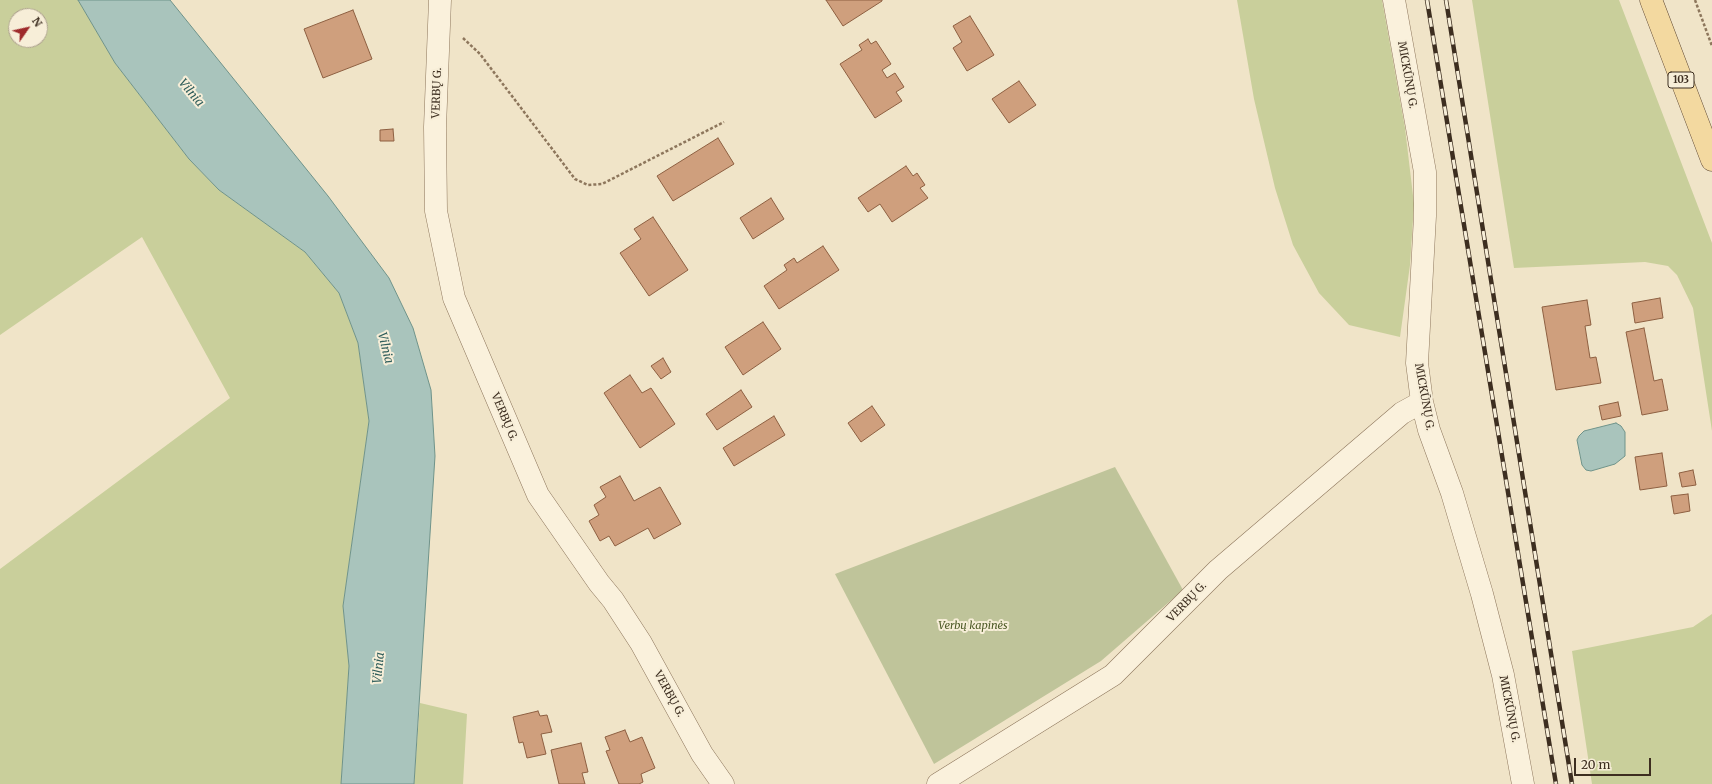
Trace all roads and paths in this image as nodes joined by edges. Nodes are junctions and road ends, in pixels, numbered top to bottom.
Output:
1 (1394, 0) edge
2 (1651, 0) edge
3 (1695, 0) edge
4 (440, 10) edge
5 (1712, 46) edge
6 (724, 122) dead end
7 (1712, 160) edge
8 (1422, 402) junction
9 (724, 784) edge
10 (938, 784) edge
11 (1523, 784) edge

1 - 8 street, MICKŪNŲ G.
2 - 7 main road, 103
3 - 5 path
4 - 6 path
4 - 9 street, VERBŲ G.
8 - 10 street, VERBŲ G.
8 - 11 street, MICKŪNŲ G.

